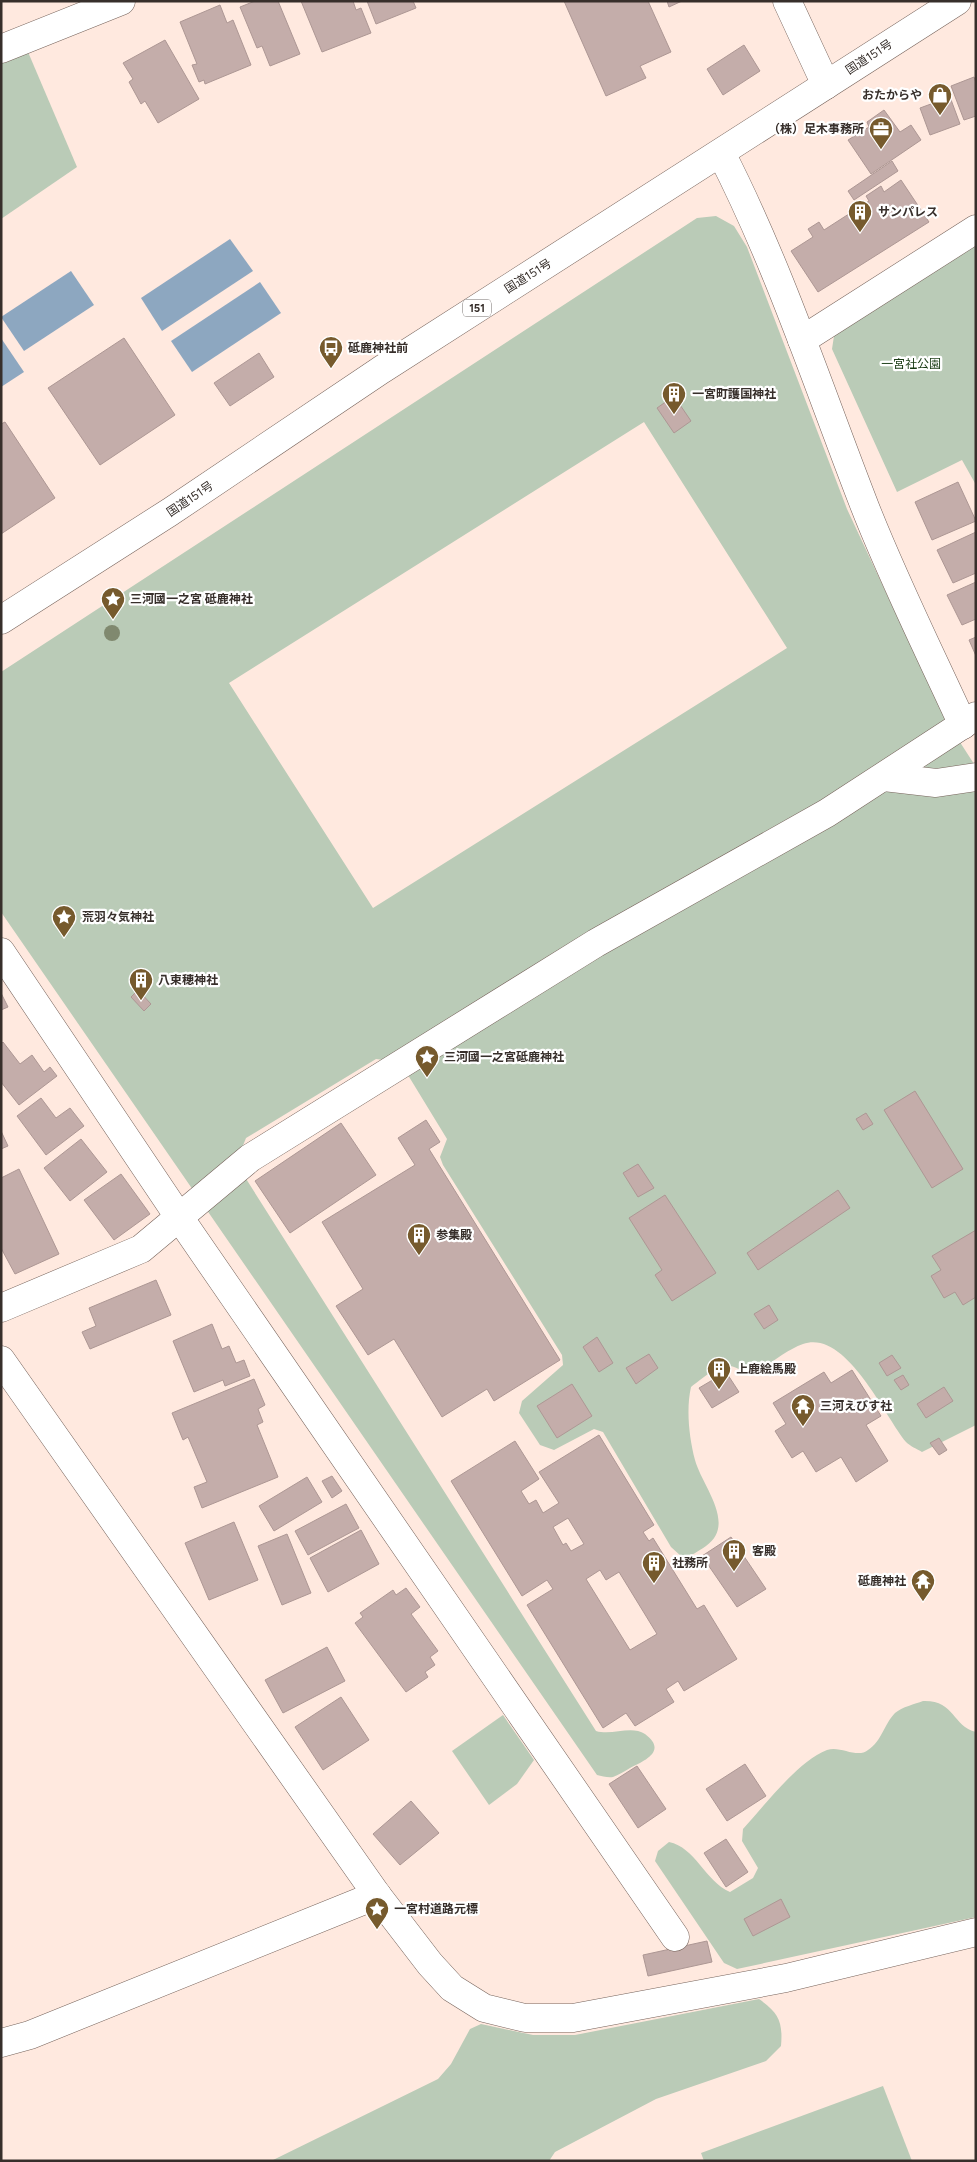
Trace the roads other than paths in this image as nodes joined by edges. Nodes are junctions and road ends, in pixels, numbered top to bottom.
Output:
1 (121, 1) edge
2 (787, 1) edge
3 (957, 1) edge
4 (1, 48) edge
5 (826, 85) junction
6 (721, 153) junction
7 (976, 229) edge
8 (802, 340) junction
9 (1, 620) edge
10 (969, 721) edge
11 (884, 777) junction
12 (976, 778) edge
13 (1, 952) edge
14 (179, 1217) junction
15 (1, 1308) edge
16 (1, 1360) edge
17 (377, 1895) junction
18 (976, 1932) edge
19 (675, 1937) dead end
20 (1, 2044) edge

1 - 4 main road
2 - 5 main road
3 - 5 main road, 国道151号 / 151
5 - 6 main road, 国道151号 / 151
6 - 8 main road
6 - 9 main road, 国道151号 / 151
7 - 8 main road
8 - 10 main road
10 - 11 main road
11 - 12 main road
11 - 14 main road
13 - 14 main road
14 - 15 main road
14 - 19 main road
16 - 17 main road
17 - 18 main road
17 - 20 main road

